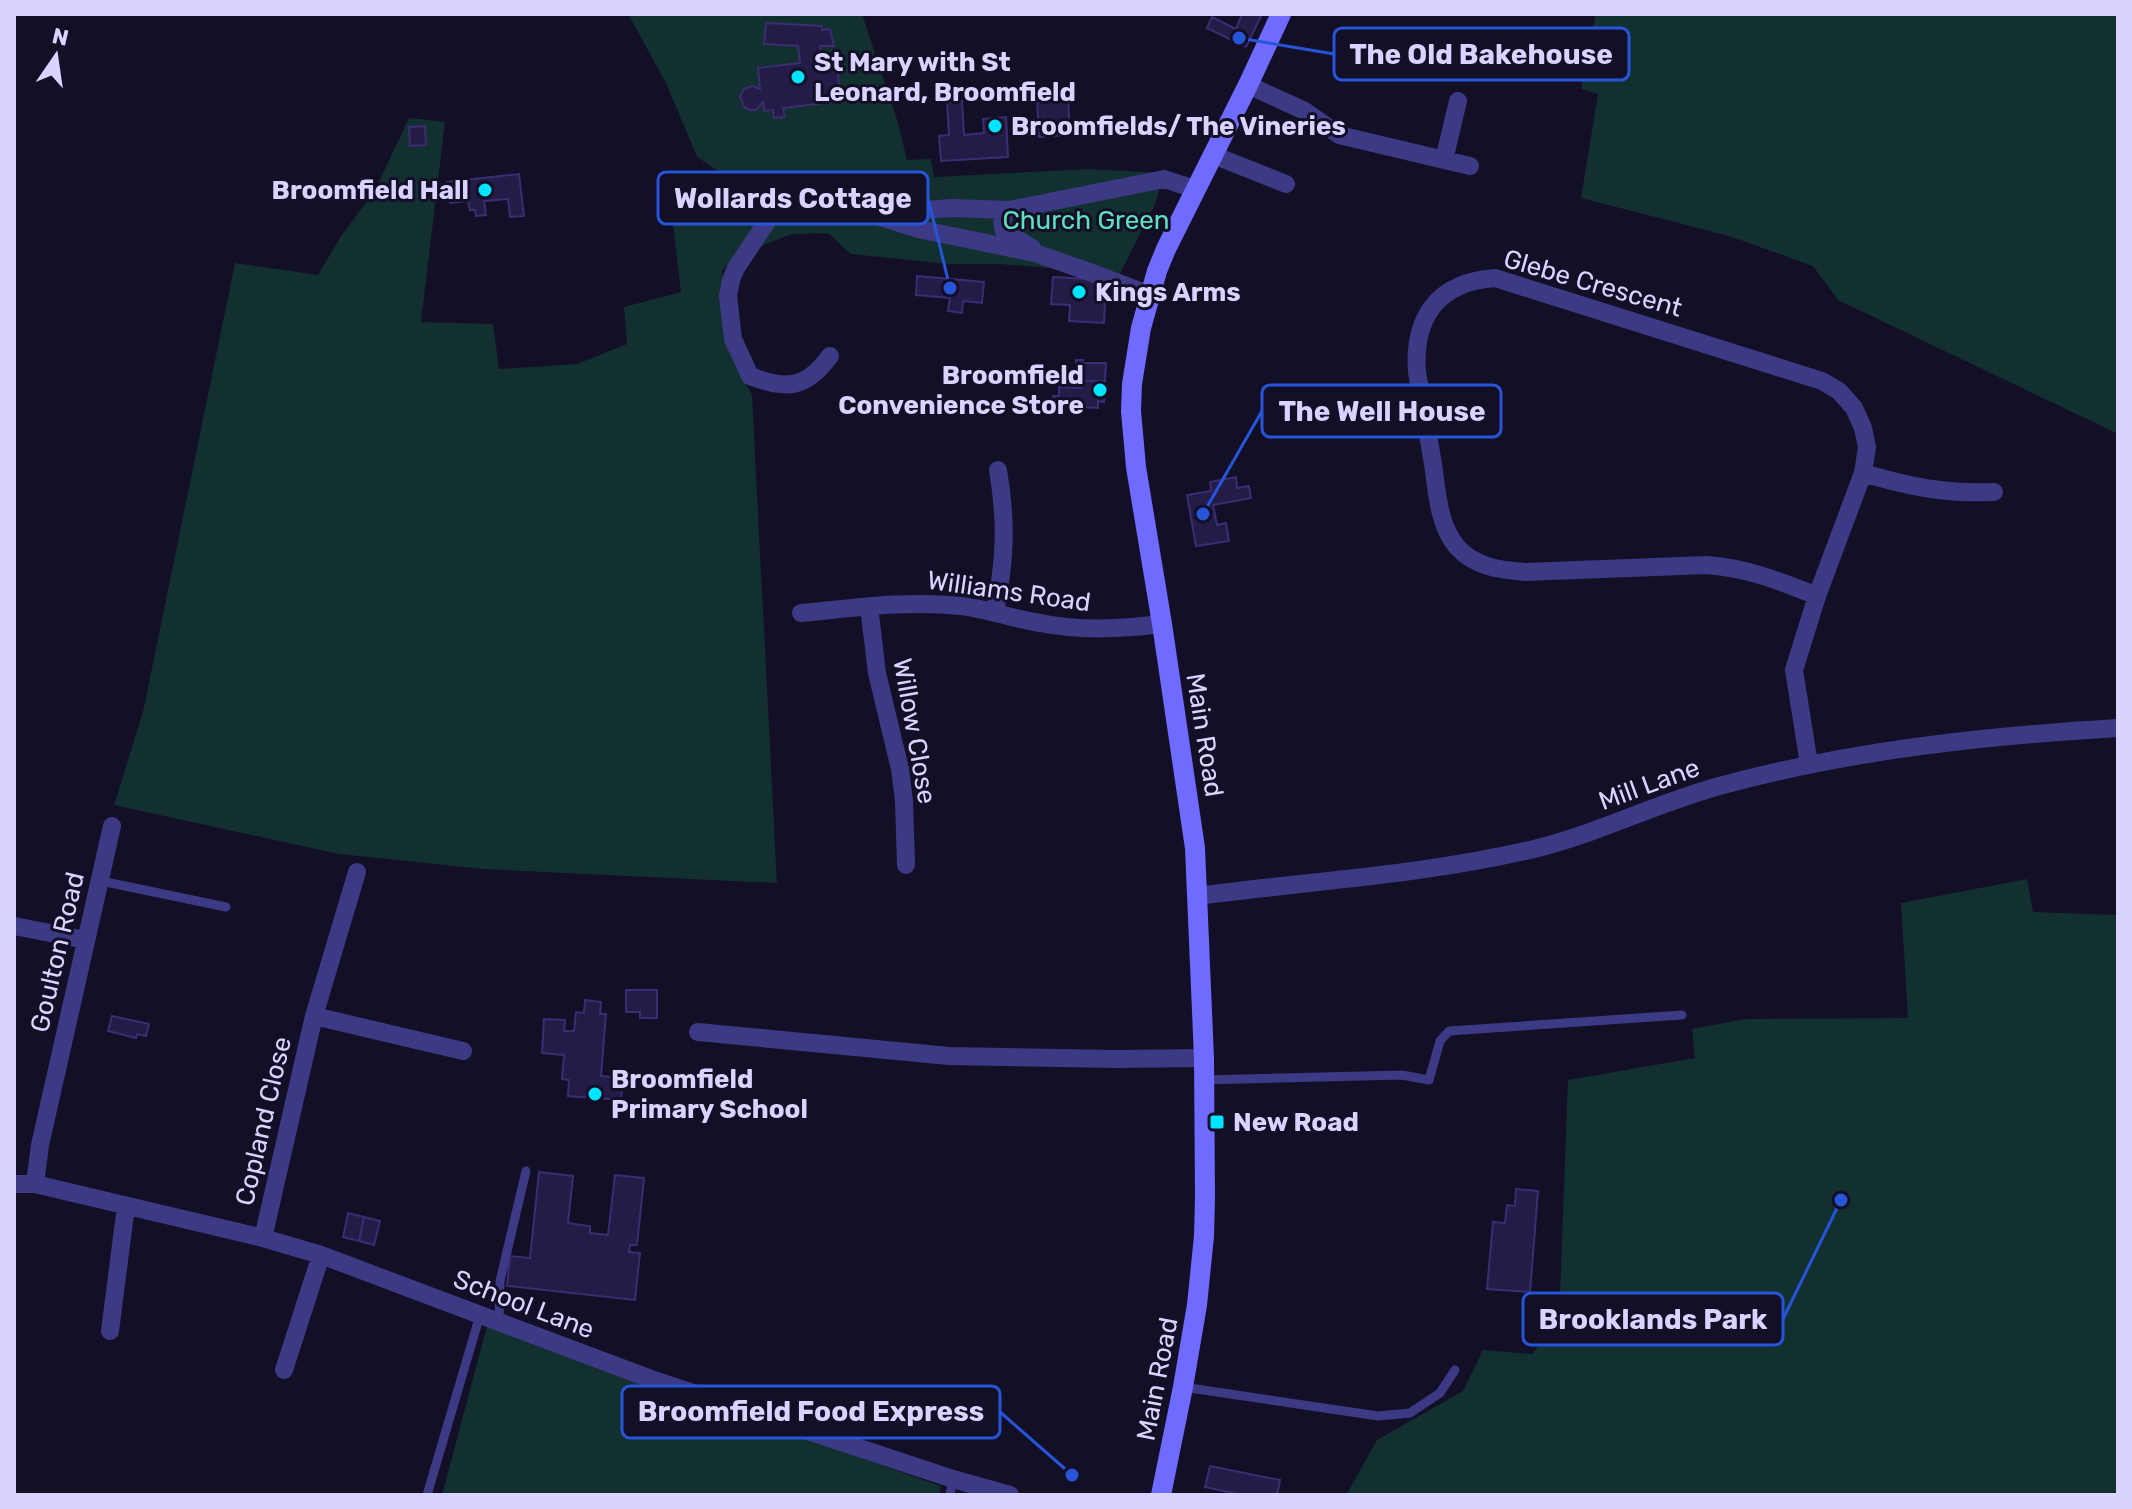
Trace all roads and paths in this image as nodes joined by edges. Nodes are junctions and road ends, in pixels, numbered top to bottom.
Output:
1 (1281, 14) edge
2 (1248, 85) junction
3 (1458, 101) dead end
4 (1213, 155) junction
5 (1444, 160) junction
6 (1470, 166) dead end
7 (716, 181) dead end
8 (1286, 184) dead end
9 (1195, 189) junction
10 (804, 199) junction
11 (1009, 210) junction
12 (880, 217) junction
13 (1059, 260) junction
14 (1150, 295) junction
15 (830, 356) dead end
16 (998, 470) dead end
17 (1863, 473) junction
18 (1994, 492) dead end
19 (1817, 596) junction
20 (869, 607) junction
21 (995, 612) junction
22 (801, 613) dead end
23 (1162, 624) junction
24 (2118, 728) edge
25 (1809, 764) junction
26 (112, 826) dead end
27 (906, 865) dead end
28 (357, 872) dead end
29 (101, 881) junction
30 (1198, 896) junction
31 (226, 907) dead end
32 (14, 926) edge
33 (86, 940) junction
34 (1682, 1015) dead end
35 (314, 1016) junction
36 (698, 1032) dead end
37 (463, 1051) dead end
38 (1204, 1058) junction
39 (1204, 1080) junction
40 (526, 1171) dead end
41 (14, 1184) edge
42 (35, 1184) junction
43 (126, 1206) junction
44 (263, 1238) junction
45 (321, 1255) junction
46 (480, 1315) junction
47 (499, 1322) junction
48 (110, 1331) dead end
49 (284, 1370) dead end
50 (1455, 1370) dead end
51 (1183, 1387) junction
52 (952, 1487) edge
53 (1157, 1494) edge
54 (427, 1495) edge
55 (1010, 1495) edge

1 - 2 main road, Main Road
2 - 4 main road, Main Road
2 - 5 street
3 - 5 street
4 - 8 street
4 - 9 main road, Main Road
5 - 6 street
7 - 10 street
9 - 11 street
9 - 14 main road, Main Road
10 - 12 street
10 - 15 street
11 - 12 street
11 - 13 street
12 - 13 street
13 - 14 street
14 - 23 main road, Main Road
16 - 21 street
17 - 18 street
17 - 19 street, Glebe Crescent
17 - 19 street, Glebe Crescent
19 - 25 street, Glebe Crescent
20 - 21 street, Williams Road
20 - 22 street, Williams Road
20 - 27 street, Willow Close
21 - 23 street, Williams Road
23 - 30 main road, Main Road
24 - 25 street, Mill Lane
25 - 30 street, Mill Lane
26 - 29 street, Goulton Road
28 - 35 street, Copland Close
29 - 31 lane
29 - 33 street, Goulton Road
30 - 38 main road, Main Road
32 - 33 street
33 - 42 street, Goulton Road
34 - 39 lane
35 - 37 street, Copland Close
35 - 44 street, Copland Close
36 - 38 street
38 - 39 main road, Main Road
39 - 51 main road, Main Road
40 - 47 lane
41 - 42 street, School Lane
42 - 43 street, School Lane
43 - 44 street, School Lane
43 - 48 street
44 - 45 street, School Lane
45 - 46 street, School Lane
45 - 49 street
46 - 47 street, School Lane
46 - 54 lane
47 - 52 street, School Lane
50 - 51 lane
51 - 53 main road, Main Road
52 - 55 street, School Lane

